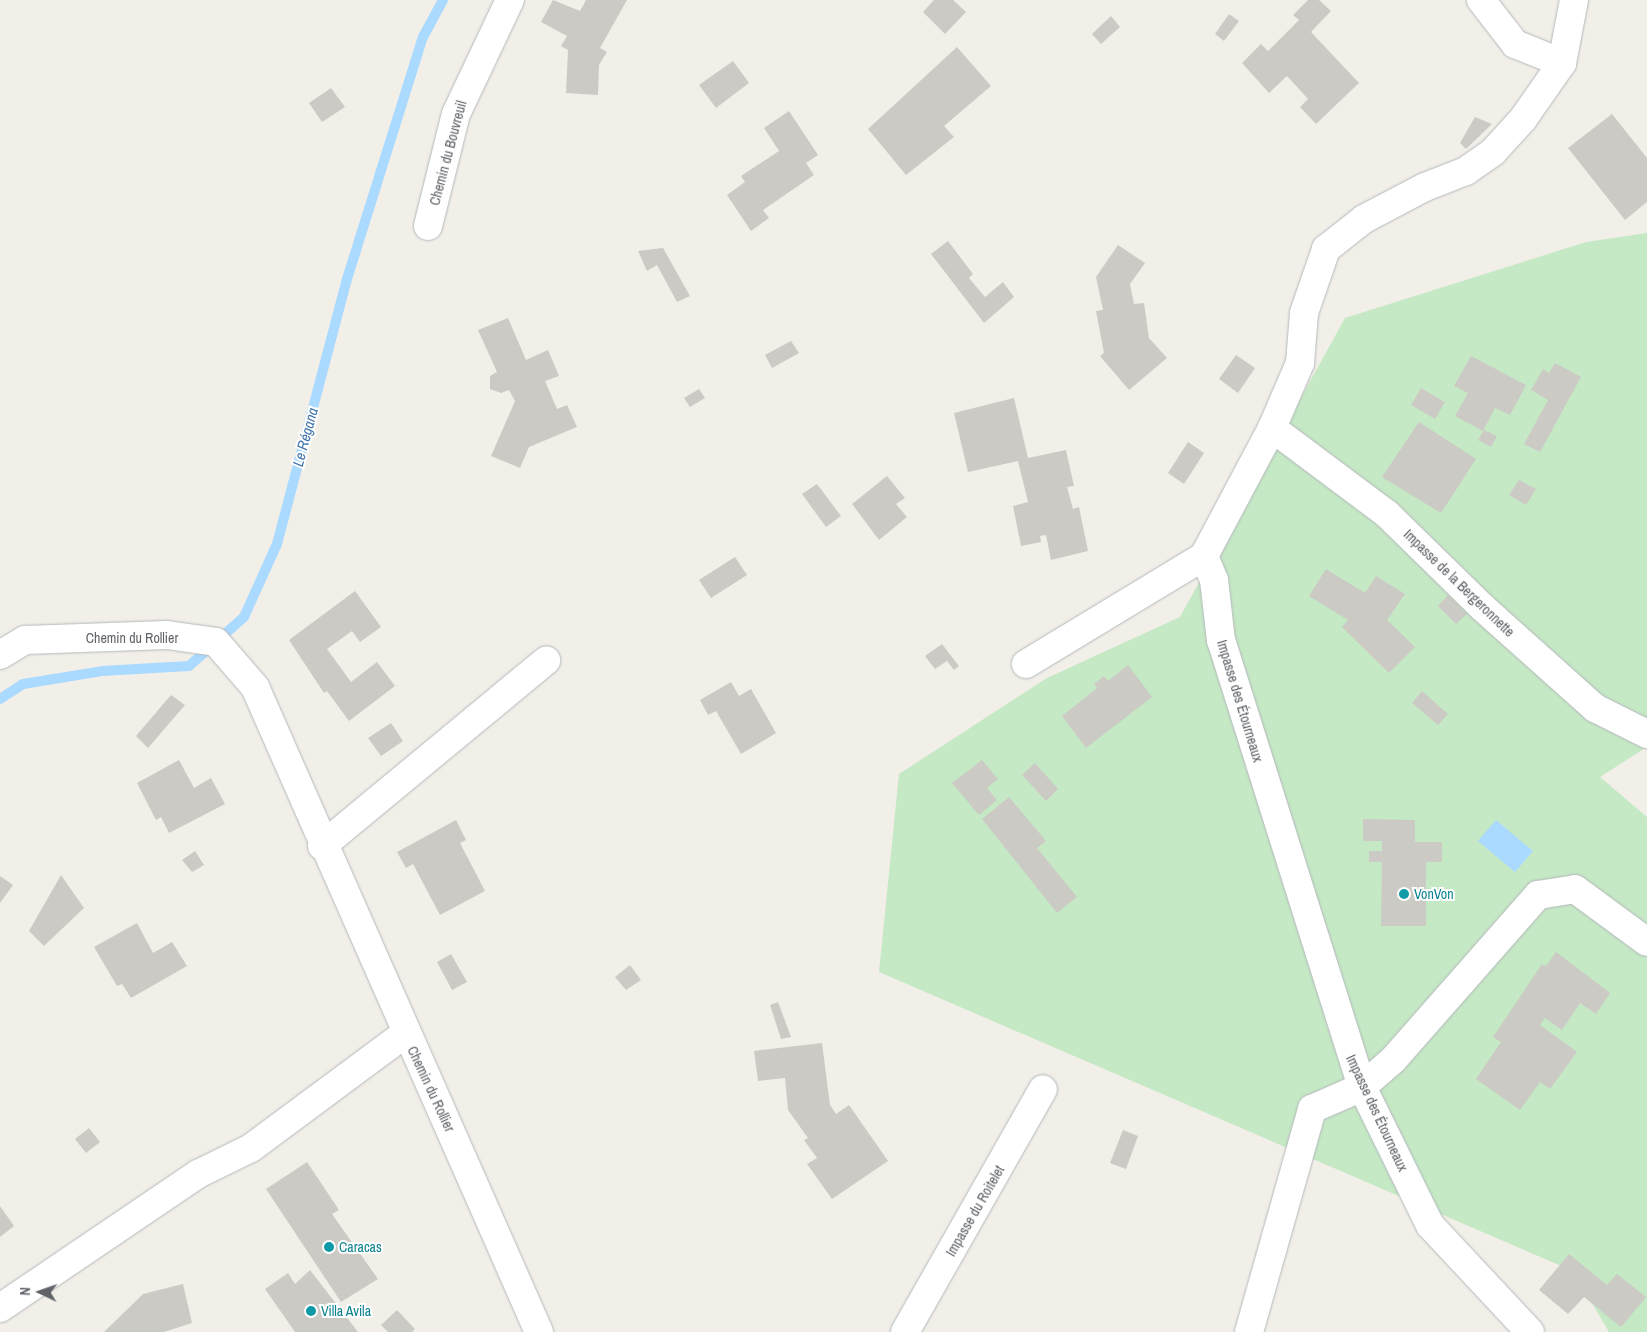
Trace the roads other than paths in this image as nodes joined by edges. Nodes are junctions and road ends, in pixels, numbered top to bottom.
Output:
1 (510, 0) edge
2 (1481, 0) edge
3 (1574, 0) edge
4 (1562, 63) junction
5 (428, 226) dead end
6 (1272, 428) junction
7 (1204, 556) junction
8 (0, 655) edge
9 (546, 661) dead end
10 (1026, 664) dead end
11 (1647, 734) edge
12 (322, 846) junction
13 (1647, 942) edge
14 (406, 1033) junction
15 (1362, 1088) junction
16 (1043, 1089) dead end
17 (0, 1308) edge
18 (539, 1332) edge
19 (905, 1332) edge
20 (1249, 1332) edge
21 (1530, 1332) edge

1 - 5 street, Chemin du Bouvreuil
2 - 4 street
3 - 4 street
4 - 6 street
6 - 7 street
6 - 11 street, Impasse de la Bergeronnette
7 - 10 street
7 - 15 street, Impasse des Étourneaux
8 - 12 street, Chemin du Rollier
9 - 12 street
12 - 14 street, Chemin du Rollier
13 - 15 street
14 - 17 street
14 - 18 street, Chemin du Rollier
15 - 20 street
15 - 21 street, Impasse des Étourneaux
16 - 19 street, Impasse du Roitelet

